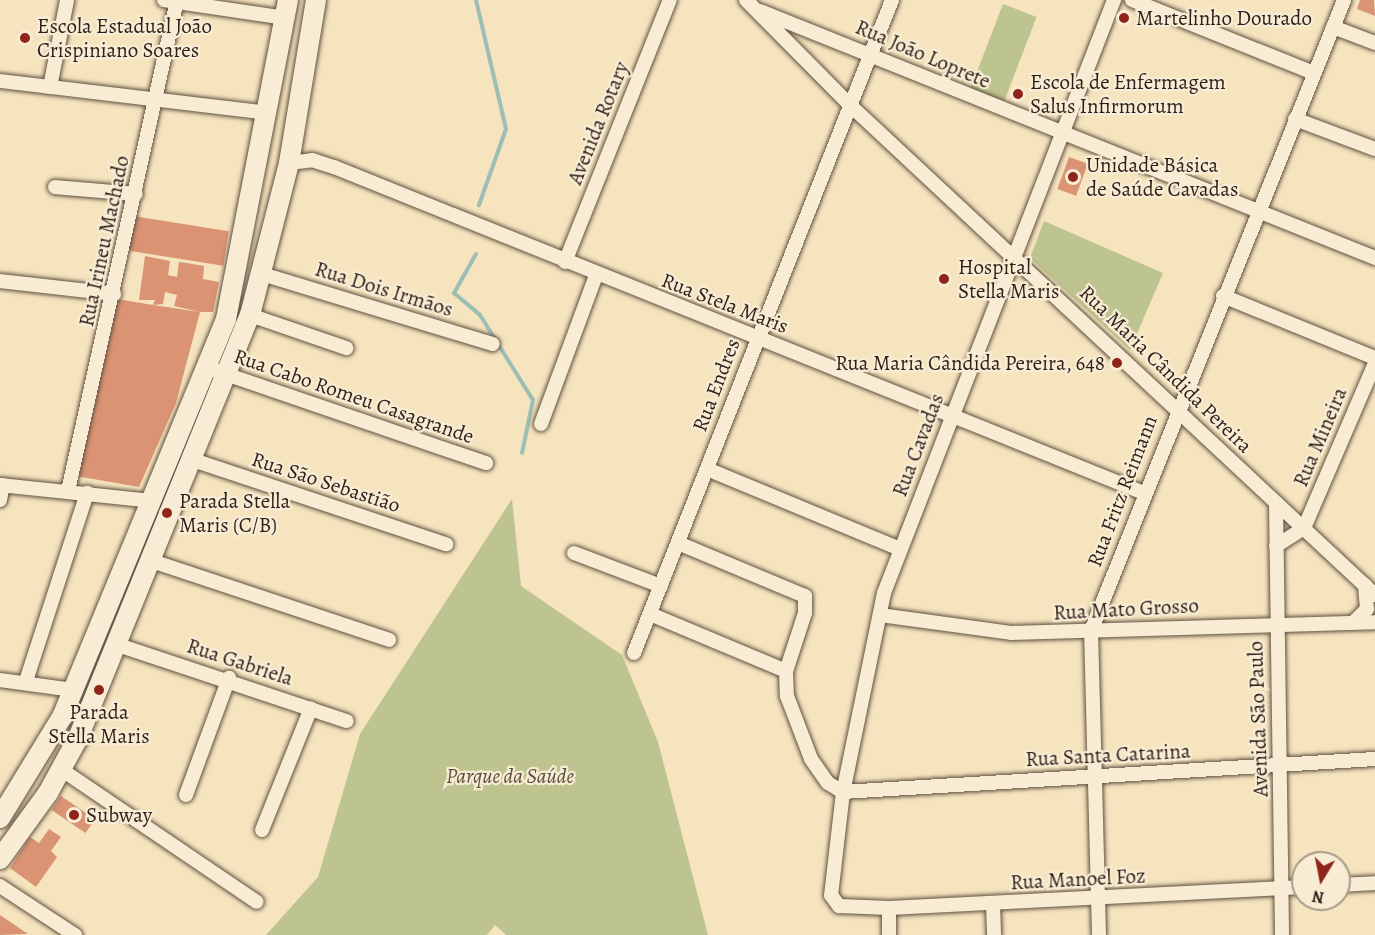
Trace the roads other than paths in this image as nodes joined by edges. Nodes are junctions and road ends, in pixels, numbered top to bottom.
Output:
1 (67, 0) edge
2 (316, 0) edge
3 (670, 0) edge
4 (892, 0) edge
5 (1114, 0) edge
6 (1132, 0) edge
7 (1344, 0) edge
8 (172, 1) edge
9 (751, 4) edge
10 (287, 9) edge
11 (1333, 27) junction
12 (1375, 43) edge
13 (872, 54) junction
14 (1314, 73) junction
15 (0, 81) edge
16 (51, 87) junction
17 (155, 98) junction
18 (851, 106) junction
19 (268, 113) junction
20 (1295, 119) junction
21 (1064, 134) junction
22 (1375, 149) edge
23 (289, 164) junction
24 (55, 187) dead end
25 (136, 194) junction
26 (1257, 210) junction
27 (1018, 258) junction
28 (1375, 258) edge
29 (565, 262) junction
30 (262, 274) junction
31 (596, 274) junction
32 (0, 281) edge
33 (114, 294) junction
34 (1223, 296) junction
35 (250, 315) junction
36 (756, 337) junction
37 (493, 344) dead end
38 (346, 348) dead end
39 (1375, 358) edge
40 (1375, 363) edge
41 (217, 371) junction
42 (1177, 408) junction
43 (951, 414) junction
44 (541, 424) dead end
45 (194, 460) junction
46 (486, 463) dead end
47 (707, 469) junction
48 (1, 485) edge
49 (68, 491) junction
50 (87, 492) junction
51 (1144, 493) junction
52 (0, 500) edge
53 (151, 501) junction
54 (1276, 503) junction
55 (1304, 528) junction
56 (678, 543) junction
57 (446, 544) dead end
58 (1276, 546) junction
59 (900, 549) junction
60 (574, 553) dead end
61 (152, 561) junction
62 (661, 586) junction
63 (1370, 590) edge
64 (650, 614) junction
65 (880, 615) junction
66 (1354, 622) junction
67 (1375, 622) edge
68 (1276, 623) junction
69 (1091, 631) junction
70 (389, 640) dead end
71 (118, 645) junction
72 (634, 652) dead end
73 (786, 671) junction
74 (229, 678) junction
75 (0, 680) edge
76 (26, 681) junction
77 (73, 690) junction
78 (311, 708) junction
79 (347, 721) dead end
80 (1375, 759) edge
81 (1281, 765) junction
82 (62, 770) junction
83 (1096, 777) junction
84 (843, 792) junction
85 (186, 795) dead end
86 (0, 818) edge
87 (262, 830) dead end
88 (0, 860) edge
89 (1375, 883) edge
90 (1351, 884) edge
91 (0, 886) edge
92 (1281, 888) junction
93 (1291, 888) edge
94 (1098, 900) junction
95 (257, 902) dead end
96 (993, 904) junction
97 (889, 908) junction
98 (854, 909) joint
99 (75, 935) edge
100 (889, 935) edge
101 (994, 935) edge
102 (1099, 935) edge
103 (1282, 935) edge

1 - 16 street
2 - 23 main road
3 - 29 street, Avenida Rotary
4 - 13 street, Rua Endres
5 - 21 street, Rua Cavadas
6 - 14 street
7 - 11 street, Rua Fritz Reimann
8 - 10 street
8 - 17 street, Rua Irineu Machado
9 - 13 street, Rua João Loprete
9 - 18 street, Rua Maria Cândida Pereira
10 - 19 main road
11 - 12 street
11 - 14 street, Rua Fritz Reimann
13 - 18 street, Rua Endres
13 - 21 street, Rua João Loprete
14 - 20 street, Rua Fritz Reimann
15 - 16 street
16 - 17 street
17 - 19 street
17 - 25 street, Rua Irineu Machado
18 - 27 street, Rua Maria Cândida Pereira
18 - 36 street, Rua Endres
19 - 41 main road
20 - 22 street
20 - 26 street, Rua Fritz Reimann
21 - 26 street, Rua João Loprete
21 - 27 street, Rua Cavadas
23 - 29 street, Rua Stela Maris
23 - 30 main road
24 - 25 street
25 - 33 street, Rua Irineu Machado
26 - 28 street, Rua João Loprete
26 - 34 street, Rua Fritz Reimann
27 - 42 street, Rua Maria Cândida Pereira
27 - 43 street, Rua Cavadas
29 - 31 street, Rua Stela Maris
30 - 35 main road
30 - 37 street, Rua Dois Irmãos
31 - 36 street, Rua Stela Maris
31 - 44 street
32 - 33 street
33 - 49 street, Rua Irineu Machado
34 - 39 street
34 - 42 street, Rua Fritz Reimann
35 - 38 street
35 - 41 main road
36 - 43 street, Rua Stela Maris
36 - 47 street, Rua Endres
40 - 55 street, Rua Mineira
41 - 45 main road
41 - 46 street, Rua Cabo Romeu Casagrande
41 - 53 main road
42 - 51 street, Rua Fritz Reimann
42 - 54 street, Rua Maria Cândida Pereira
43 - 51 street, Rua Stela Maris
43 - 59 street, Rua Cavadas
45 - 57 street, Rua São Sebastião
45 - 61 main road
47 - 56 street, Rua Endres
47 - 59 street
48 - 49 street
48 - 52 street
49 - 50 street
50 - 53 street
50 - 76 street
51 - 69 street, Rua Fritz Reimann
53 - 77 main road
54 - 55 street, Rua Maria Cândida Pereira
54 - 58 street, Avenida São Paulo
55 - 58 street
55 - 63 street, Rua Maria Cândida Pereira
56 - 62 street, Rua Endres
56 - 73 street
58 - 68 street, Avenida São Paulo
59 - 65 street, Rua Cavadas
60 - 62 street
61 - 70 street
61 - 71 main road
62 - 64 street, Rua Endres
63 - 66 street
64 - 72 street, Rua Endres
64 - 73 street
65 - 69 street, Rua Mato Grosso
65 - 84 street, Rua Cavadas
66 - 67 street, Rua Mato Grosso
66 - 68 street, Rua Mato Grosso
68 - 69 street, Rua Mato Grosso
68 - 81 street, Avenida São Paulo
69 - 83 street
71 - 74 street, Rua Gabriela
71 - 82 main road
73 - 84 street
74 - 78 street, Rua Gabriela
74 - 85 street
75 - 76 street
76 - 77 street
77 - 86 main road
78 - 79 street, Rua Gabriela
78 - 87 street
80 - 81 street, Rua Santa Catarina
81 - 83 street, Rua Santa Catarina
81 - 92 street, Avenida São Paulo
82 - 88 main road
82 - 95 street
83 - 84 street, Rua Santa Catarina
83 - 94 street
84 - 98 street, Rua Cavadas
89 - 90 street
91 - 99 street
92 - 93 street, Rua Manoel Foz
92 - 94 street, Rua Manoel Foz
92 - 103 street, Avenida São Paulo
94 - 96 street, Rua Manoel Foz
94 - 102 street
96 - 97 street, Rua Manoel Foz
96 - 101 street
97 - 98 street, Rua Manoel Foz
97 - 100 street

